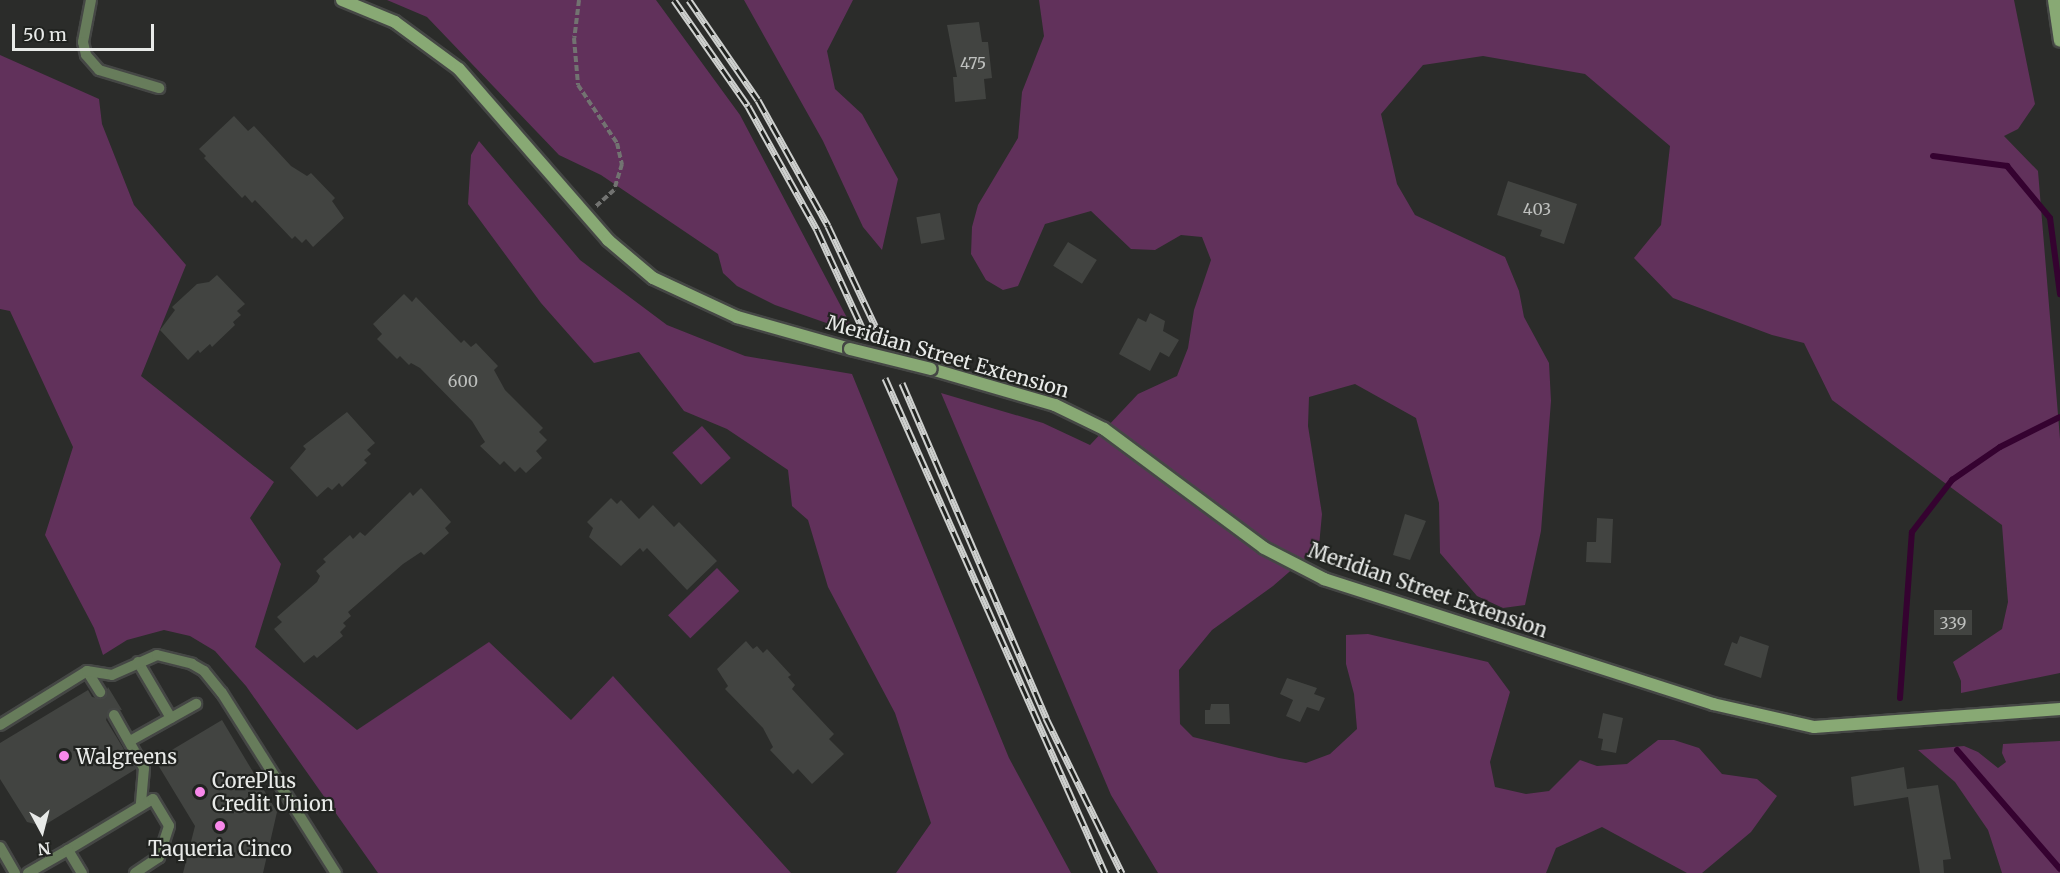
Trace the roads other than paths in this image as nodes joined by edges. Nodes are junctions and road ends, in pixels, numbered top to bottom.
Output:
1 (91, 0) edge
2 (342, 0) edge
3 (2054, 0) edge
4 (2060, 40) edge
5 (159, 88) dead end
6 (138, 662) junction
7 (87, 670) junction
8 (100, 693) dead end
9 (196, 704) dead end
10 (2060, 709) edge
11 (114, 715) dead end
12 (171, 718) junction
13 (0, 724) edge
14 (130, 741) junction
15 (141, 806) junction
16 (0, 847) edge
17 (68, 850) junction
18 (15, 873) edge
19 (28, 873) edge
20 (82, 873) edge
21 (135, 873) edge
22 (336, 873) edge

1 - 5 lane
2 - 10 street, Meridian Street Extension, bridge
3 - 4 street
6 - 7 lane
6 - 12 lane
6 - 22 lane
7 - 8 lane
7 - 13 lane
9 - 12 lane
11 - 14 lane
12 - 14 lane
14 - 15 lane
15 - 17 lane
15 - 21 lane
16 - 18 lane
17 - 19 lane
17 - 20 lane

